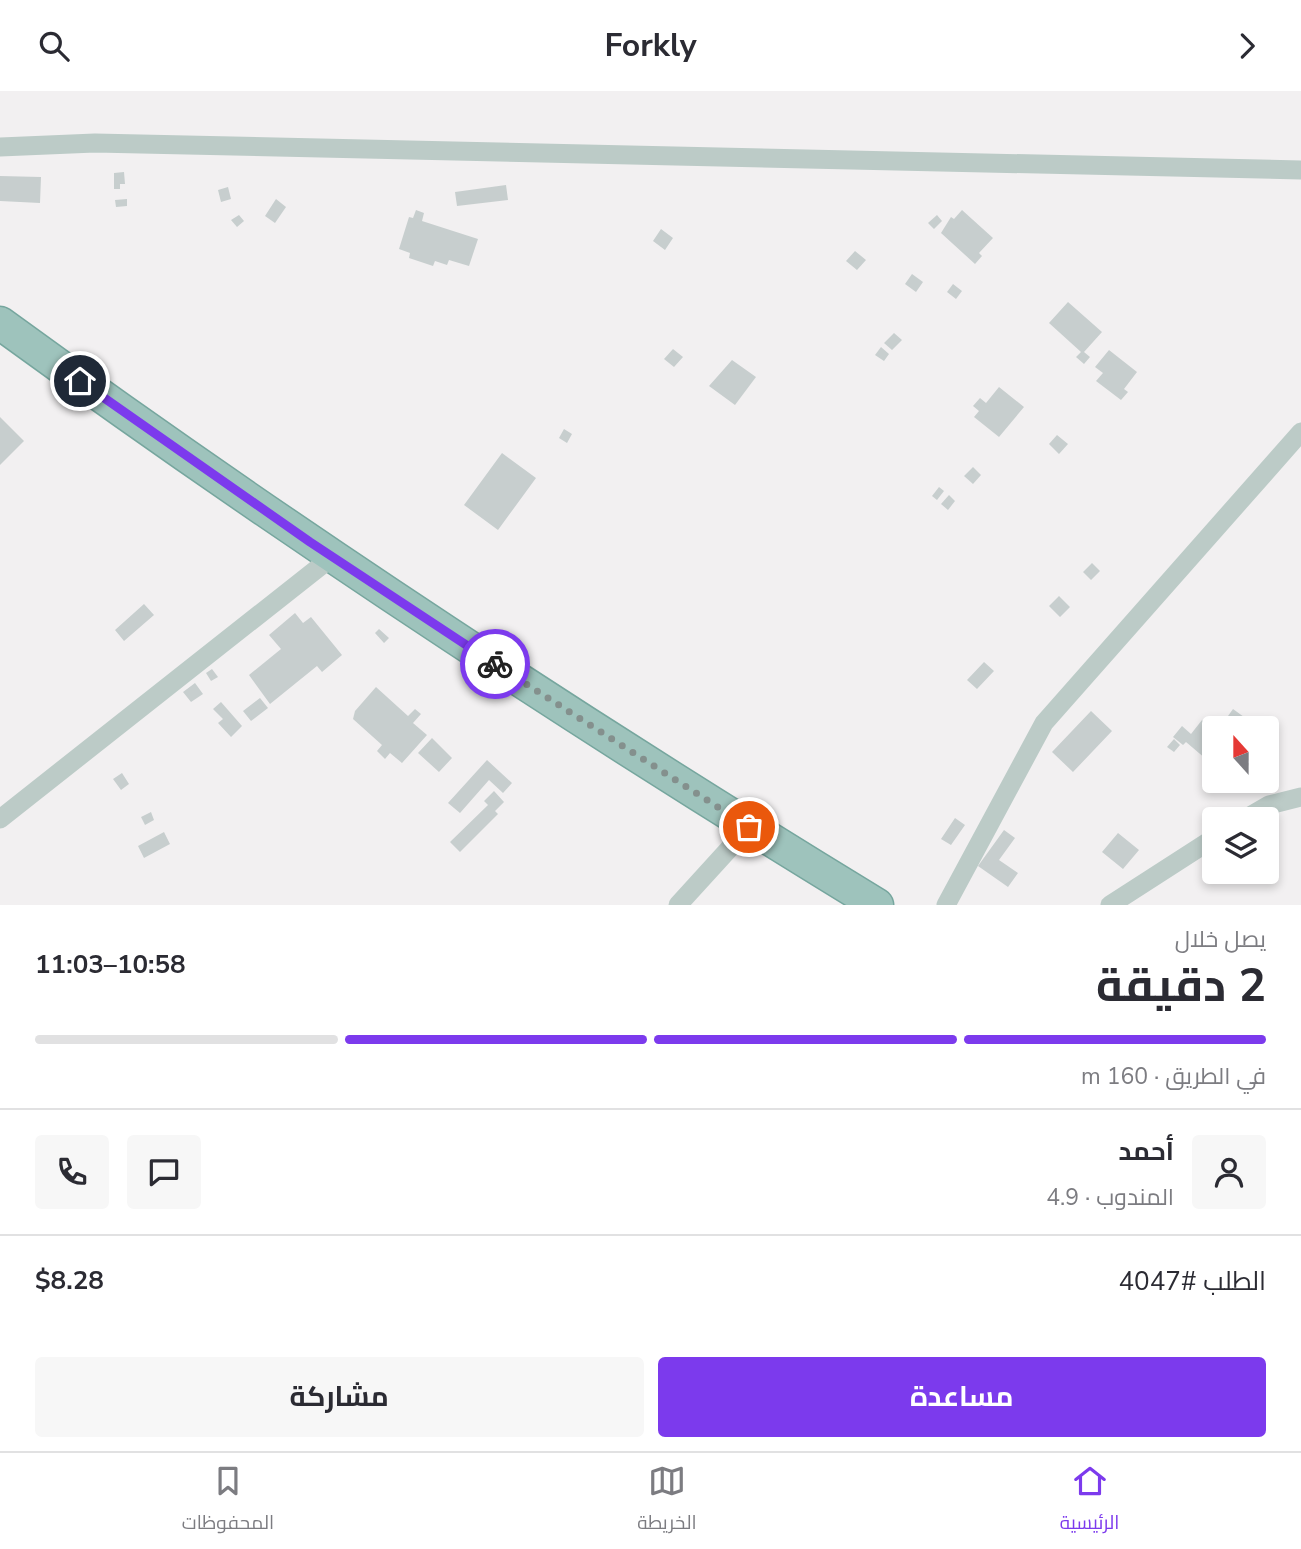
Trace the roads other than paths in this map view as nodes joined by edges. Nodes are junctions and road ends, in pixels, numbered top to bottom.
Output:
1 (0, 147) edge
2 (1301, 170) edge
3 (0, 323) edge
4 (1301, 432) edge
5 (331, 557) junction
6 (1301, 797) edge
7 (1266, 807) edge
8 (0, 819) edge
9 (749, 827) junction
10 (1202, 846) edge
11 (678, 905) edge
12 (877, 905) edge
13 (946, 905) edge
14 (1110, 905) edge

1 - 2 street
3 - 5 highway
4 - 13 street
5 - 8 street
5 - 9 highway
6 - 7 street
9 - 11 street
9 - 12 highway
10 - 14 street

